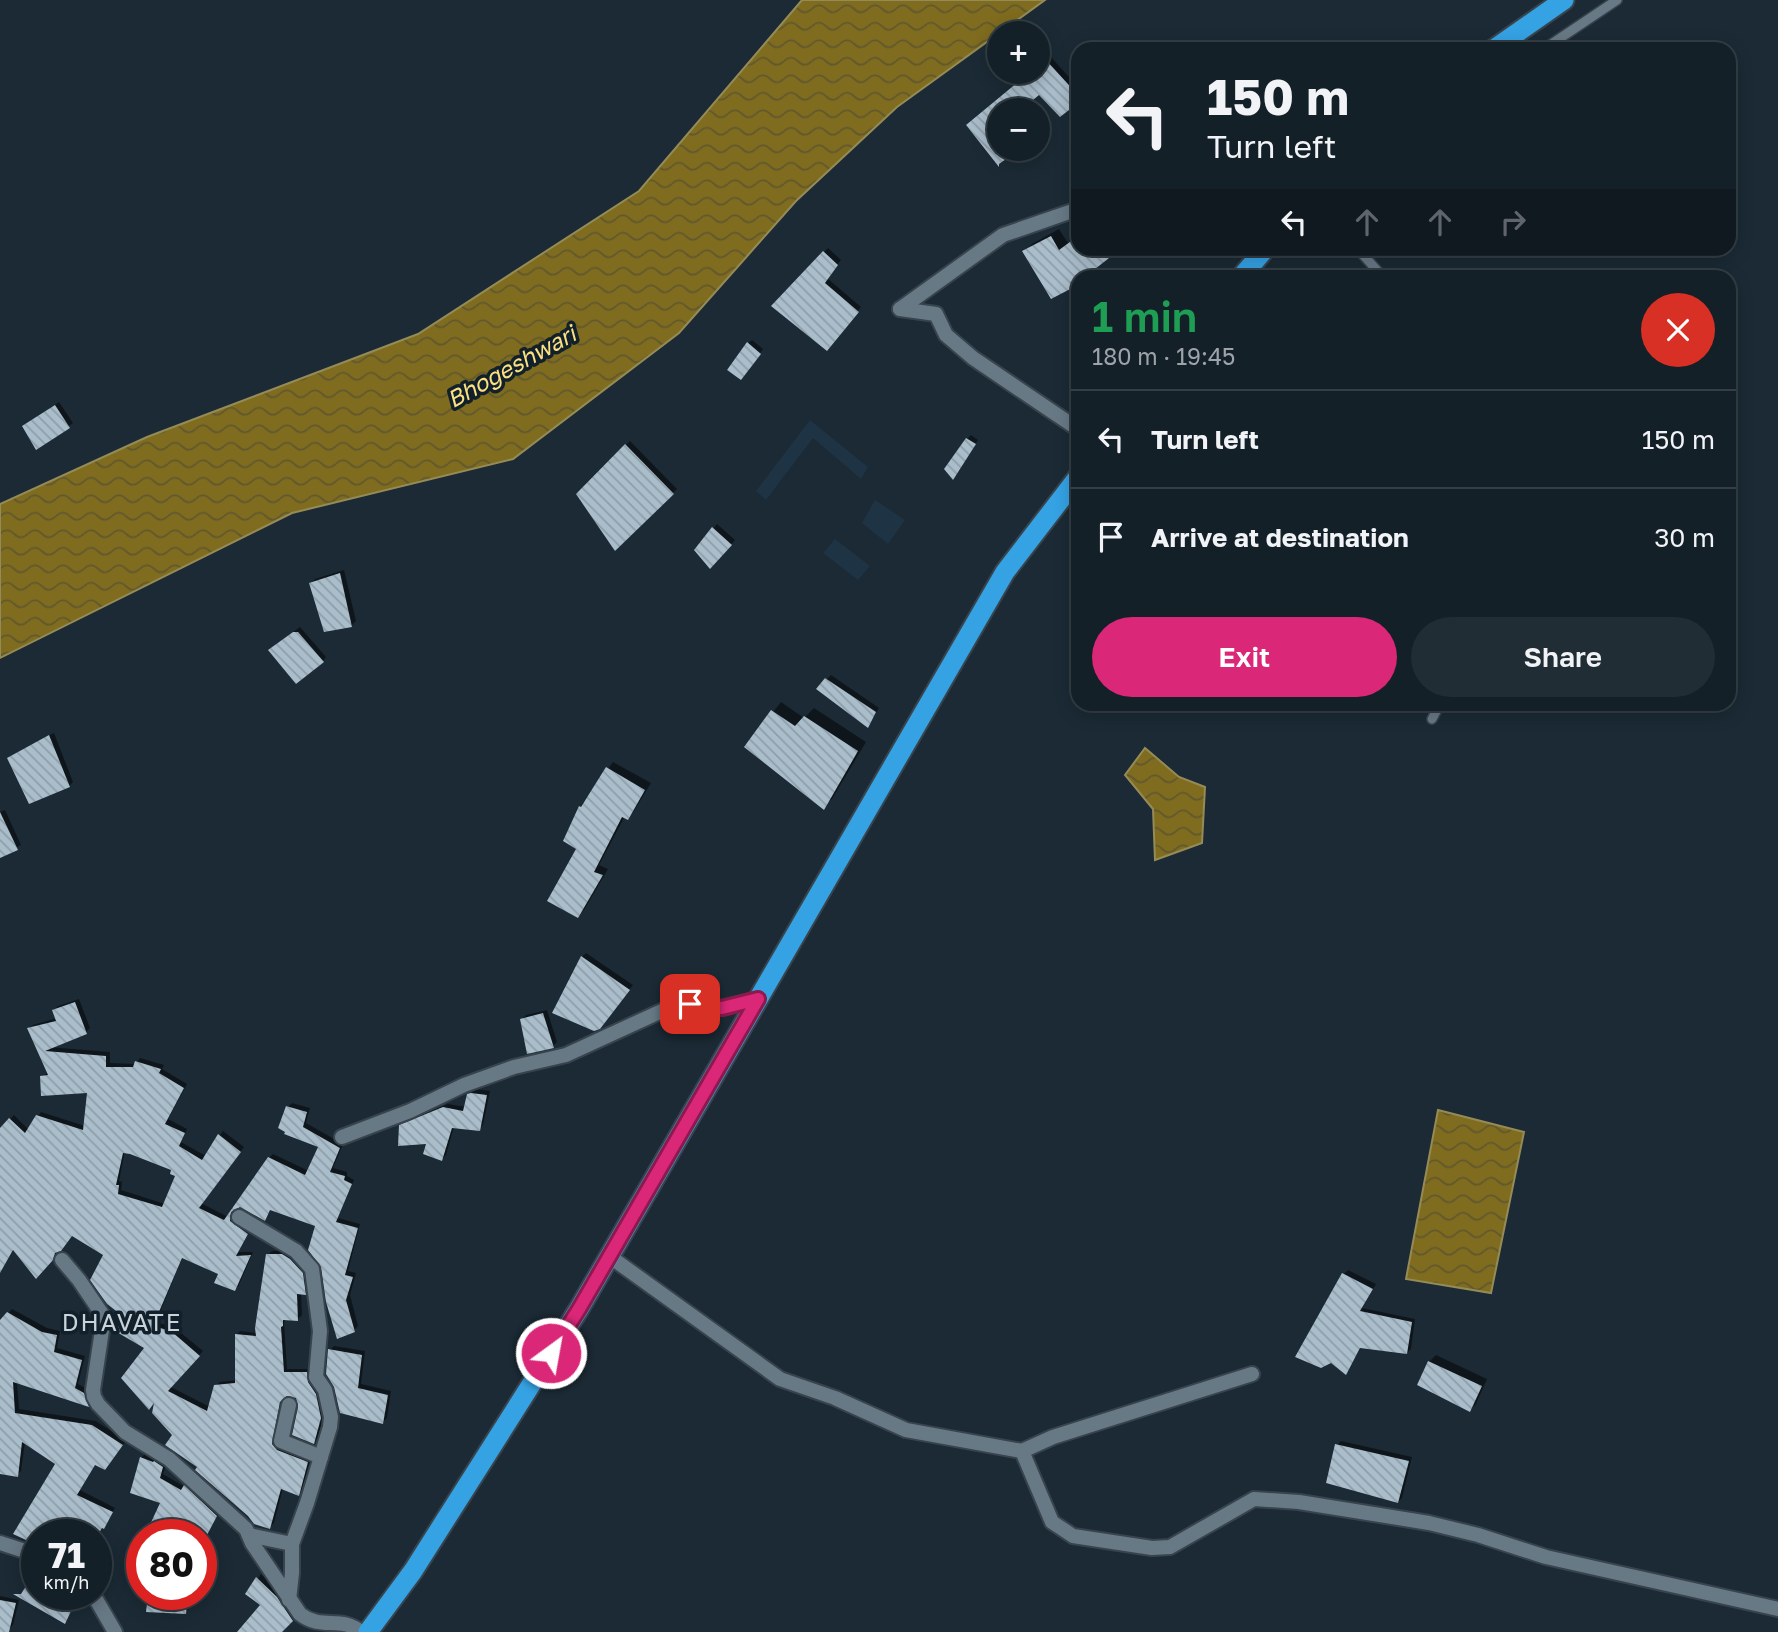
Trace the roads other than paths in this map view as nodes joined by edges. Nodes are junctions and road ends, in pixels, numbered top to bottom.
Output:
1 (1564, 0) edge
2 (1617, 0) edge
3 (1504, 42) edge
4 (1554, 42) edge
5 (1071, 211) edge
6 (1259, 256) edge
7 (1364, 256) edge
8 (1247, 270) edge
9 (1377, 270) edge
10 (1071, 424) edge
11 (1071, 486) edge
12 (1437, 711) edge
13 (1433, 719) dead end
14 (758, 999) junction
15 (342, 1137) dead end
16 (239, 1217) dead end
17 (609, 1256) junction
18 (62, 1261) dead end
19 (1252, 1374) dead end
20 (289, 1405) dead end
21 (1022, 1451) junction
22 (321, 1457) junction
23 (249, 1535) junction
24 (0, 1543) edge
25 (292, 1544) junction
26 (21, 1550) edge
27 (289, 1600) junction
28 (1778, 1609) edge
29 (102, 1610) edge
30 (115, 1632) edge
31 (361, 1632) edge
32 (368, 1632) edge

1 - 3 highway
2 - 4 lane
5 - 10 street
6 - 8 highway
7 - 9 lane
11 - 14 highway
12 - 13 lane
14 - 15 street
14 - 17 highway
16 - 22 street
17 - 21 street
17 - 32 highway
18 - 23 street
19 - 21 street
20 - 22 street
21 - 28 street
22 - 25 street
23 - 25 street
23 - 27 street
24 - 26 street
25 - 27 street
27 - 31 street
29 - 30 street

